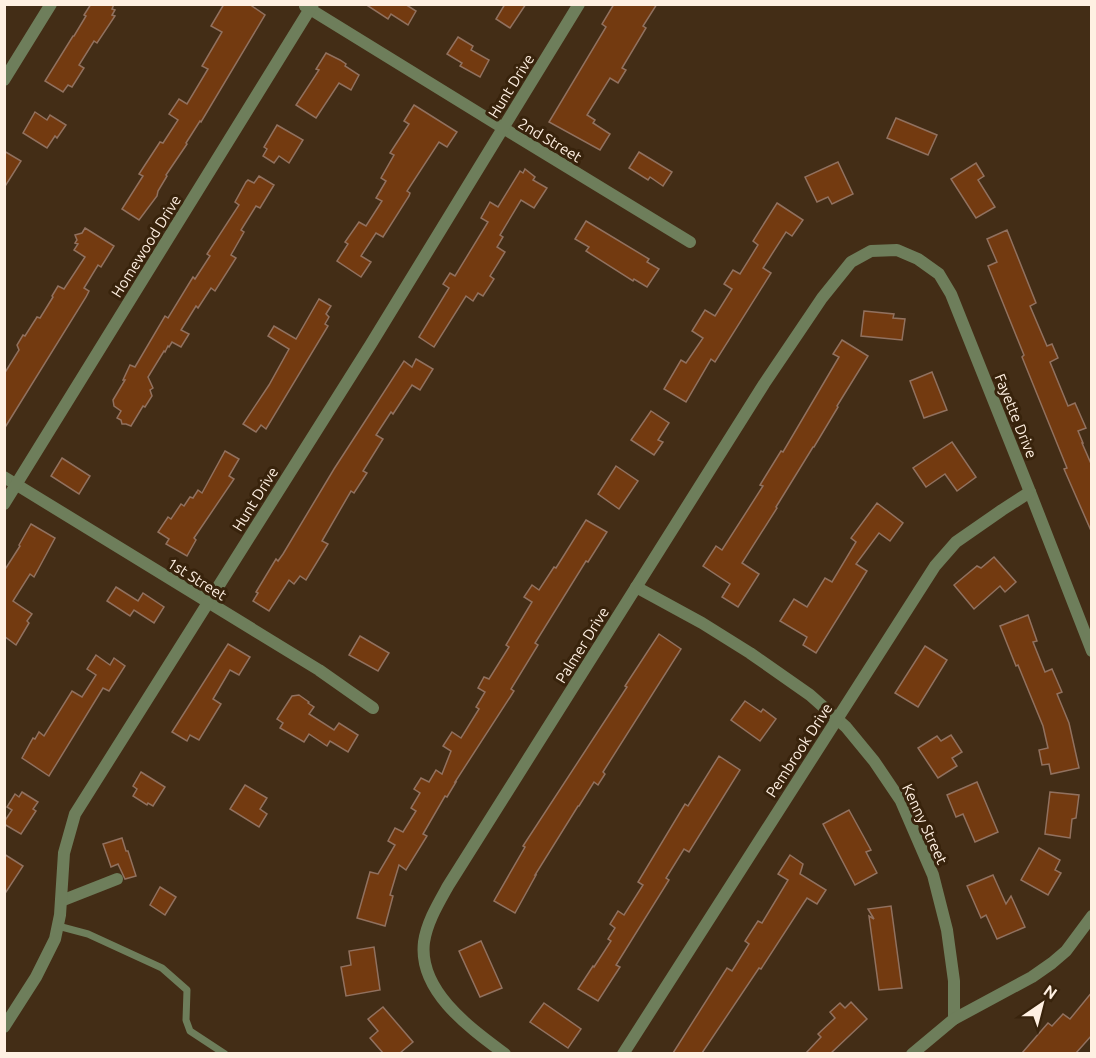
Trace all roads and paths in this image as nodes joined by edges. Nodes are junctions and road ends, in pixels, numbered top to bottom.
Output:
1 (51, 4) edge
2 (579, 4) edge
3 (309, 6) edge
4 (4, 80) edge
5 (502, 128) junction
6 (690, 242) dead end
7 (862, 255) joint
8 (4, 477) edge
9 (17, 484) junction
10 (1030, 492) junction
11 (4, 504) edge
12 (636, 587) junction
13 (208, 603) junction
14 (1092, 651) edge
15 (373, 708) dead end
16 (837, 718) junction
17 (117, 879) dead end
18 (61, 901) junction
19 (1092, 916) edge
20 (58, 926) junction
21 (954, 1019) junction
22 (4, 1027) edge
23 (225, 1053) edge
24 (505, 1053) edge
25 (623, 1053) edge
26 (912, 1053) edge

1 - 4 street
2 - 5 street, Hunt Drive
3 - 5 street, 2nd Street
3 - 9 street, Homewood Drive
5 - 6 street, 2nd Street
5 - 13 street, Hunt Drive
7 - 10 street, Fayette Drive
7 - 12 street, Palmer Drive
8 - 9 street, 1st Street
9 - 11 street, Homewood Drive
9 - 13 street, 1st Street
10 - 14 street, Fayette Drive
10 - 16 street, Pembrook Drive
12 - 16 street, Kenny Street
12 - 24 street, Palmer Drive
13 - 15 street, 1st Street
13 - 18 street, Hunt Drive
16 - 21 street, Kenny Street
16 - 25 street, Pembrook Drive
17 - 18 street
18 - 20 street, Hunt Drive
19 - 21 street
20 - 22 street, Hunt Drive
20 - 23 lane
21 - 26 street

